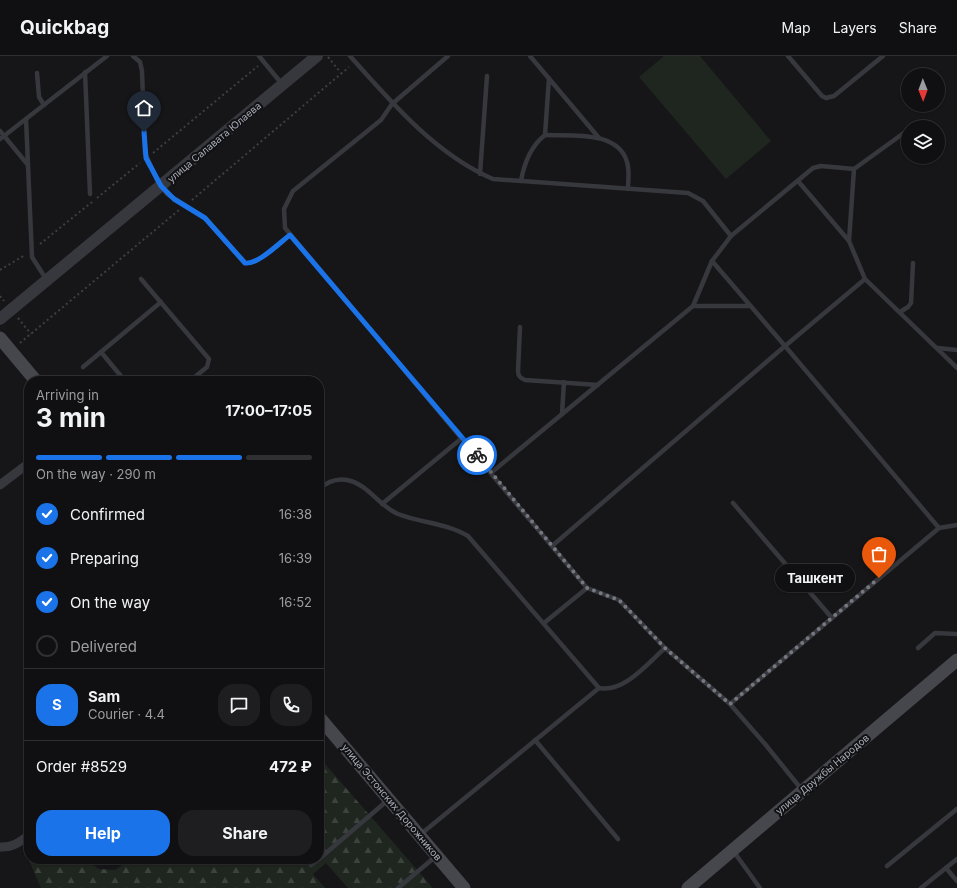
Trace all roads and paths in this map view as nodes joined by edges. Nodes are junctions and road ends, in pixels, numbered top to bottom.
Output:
1 (107, 56) edge
2 (317, 56) edge
3 (327, 56) edge
4 (350, 56) edge
5 (448, 56) edge
6 (530, 56) edge
7 (788, 56) edge
8 (883, 56) edge
9 (137, 57) edge
10 (261, 58) edge
11 (85, 72) junction
12 (37, 73) dead end
13 (341, 73) dead end
14 (487, 76) dead end
15 (549, 78) junction
16 (283, 85) junction
17 (392, 104) junction
18 (44, 105) junction
19 (26, 119) junction
20 (0, 131) edge
21 (545, 135) junction
22 (901, 135) edge
23 (2, 138) edge
24 (599, 138) junction
25 (146, 158) junction
26 (28, 164) junction
27 (854, 169) junction
28 (480, 174) junction
29 (521, 181) junction
30 (798, 181) junction
31 (161, 186) junction
32 (628, 189) junction
33 (90, 194) dead end
34 (290, 235) junction
35 (731, 236) junction
36 (849, 241) junction
37 (31, 251) junction
38 (712, 261) junction
39 (913, 263) dead end
40 (0, 270) edge
41 (141, 279) dead end
42 (865, 279) junction
43 (47, 280) junction
44 (161, 302) junction
45 (692, 306) junction
46 (750, 306) junction
47 (900, 312) junction
48 (0, 319) edge
49 (520, 327) dead end
50 (0, 338) edge
51 (785, 346) junction
52 (938, 348) junction
53 (957, 350) edge
54 (101, 352) junction
55 (83, 367) dead end
56 (957, 368) edge
57 (32, 376) edge
58 (120, 376) edge
59 (196, 376) edge
60 (564, 382) junction
61 (598, 385) junction
62 (562, 414) junction
63 (462, 438) junction
64 (24, 467) edge
65 (492, 472) junction
66 (0, 485) edge
67 (324, 485) edge
68 (733, 503) dead end
69 (382, 504) junction
70 (957, 526) edge
71 (939, 528) junction
72 (552, 546) junction
73 (587, 588) junction
74 (832, 618) junction
75 (544, 623) junction
76 (957, 634) edge
77 (665, 648) junction
78 (918, 648) dead end
79 (957, 660) edge
80 (599, 688) junction
81 (730, 704) junction
82 (324, 722) edge
83 (535, 740) junction
84 (802, 790) junction
85 (389, 800) junction
86 (957, 809) edge
87 (419, 835) junction
88 (24, 839) edge
89 (618, 839) dead end
90 (0, 847) edge
91 (732, 850) junction
92 (324, 855) edge
93 (436, 855) junction
94 (957, 859) edge
95 (887, 866) dead end
96 (946, 868) junction
97 (957, 881) edge
98 (398, 888) edge
99 (464, 888) edge
100 (688, 888) edge
101 (760, 888) edge
102 (922, 888) edge

1 - 11 lane
2 - 16 street, улица Салавата Юлаева
3 - 13 path
4 - 17 lane
5 - 17 lane
6 - 15 lane
7 - 8 lane
9 - 25 lane
10 - 16 lane
10 - 25 path
11 - 18 lane
11 - 33 lane
12 - 18 lane
14 - 28 lane
15 - 21 lane
15 - 24 lane
16 - 31 street, улица Салавата Юлаева
17 - 28 lane
17 - 34 lane
18 - 19 lane
19 - 23 lane
19 - 26 lane
20 - 23 lane
21 - 24 lane
21 - 29 lane
22 - 27 lane
23 - 26 lane
24 - 32 lane
25 - 31 lane
25 - 37 path
26 - 37 lane
27 - 30 lane
27 - 36 lane
28 - 29 lane
29 - 32 lane
30 - 35 lane
30 - 36 lane
31 - 34 lane
31 - 43 street, улица Салавата Юлаева
32 - 35 lane
34 - 63 lane
35 - 38 lane
36 - 42 lane
37 - 40 path
37 - 43 lane
38 - 45 lane
38 - 46 lane
39 - 47 lane
41 - 44 lane
42 - 47 lane
42 - 51 lane
43 - 48 street, улица Салавата Юлаева
44 - 54 lane
44 - 59 lane
45 - 46 lane
45 - 61 lane
46 - 51 lane
47 - 52 lane
49 - 60 lane
50 - 57 main road
51 - 71 lane
51 - 72 lane
52 - 53 lane
52 - 56 lane
54 - 55 lane
54 - 58 lane
60 - 61 lane
60 - 62 lane
61 - 62 lane
62 - 65 lane
63 - 65 lane
63 - 69 lane
64 - 66 street
65 - 72 lane
67 - 69 lane
68 - 74 lane
69 - 75 lane
70 - 71 lane
71 - 74 lane
72 - 73 lane
73 - 75 lane
73 - 77 lane
74 - 81 lane
75 - 80 lane
76 - 78 lane
77 - 80 lane
77 - 81 lane
79 - 84 main road, улица Дружбы Народов
80 - 83 lane
81 - 84 lane
82 - 85 main road, улица Эстонских Дорожников
83 - 87 lane
83 - 89 lane
84 - 91 main road, улица Дружбы Народов
85 - 87 main road, улица Эстонских Дорожников
85 - 92 lane
86 - 95 lane
87 - 93 main road, улица Эстонских Дорожников
88 - 90 street
91 - 100 main road, улица Дружбы Народов
91 - 101 lane
93 - 98 lane
93 - 99 main road, улица Эстонских Дорожников
94 - 96 lane
96 - 97 lane
96 - 102 lane

